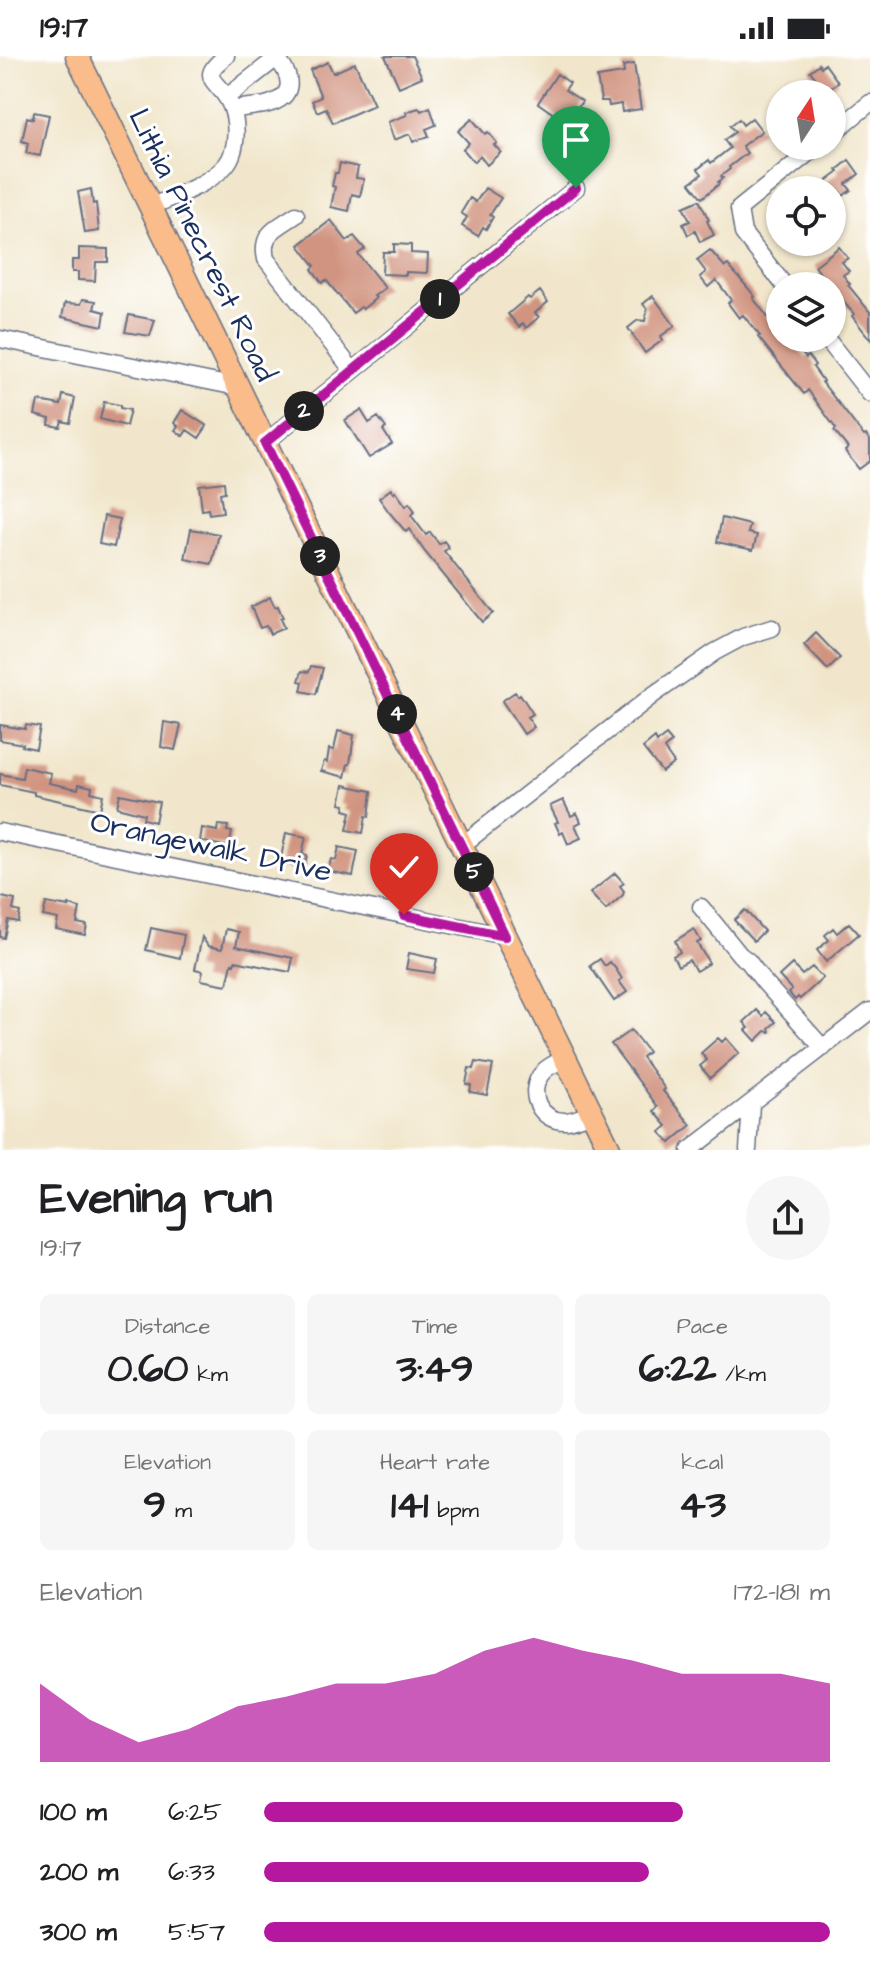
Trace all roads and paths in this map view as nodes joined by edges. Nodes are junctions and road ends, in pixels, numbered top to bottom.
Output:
1 (77, 56) edge
2 (226, 56) edge
3 (277, 57) edge
4 (230, 103) junction
5 (870, 103) edge
6 (846, 123) edge
7 (800, 160) edge
8 (576, 188) dead end
9 (150, 207) junction
10 (296, 215) dead end
11 (774, 272) edge
12 (0, 339) edge
13 (837, 352) edge
14 (353, 371) junction
15 (237, 387) junction
16 (870, 394) edge
17 (265, 443) junction
18 (772, 628) dead end
19 (0, 832) edge
20 (461, 846) junction
21 (701, 907) dead end
22 (505, 936) junction
23 (870, 1011) edge
24 (823, 1048) junction
25 (565, 1059) junction
26 (751, 1104) junction
27 (592, 1113) junction
28 (610, 1150) edge
29 (690, 1150) edge
30 (748, 1150) edge

1 - 9 main road, Lithia Pinecrest Road
2 - 4 street
3 - 4 street
3 - 4 street
4 - 9 street
5 - 6 street
7 - 11 street
8 - 14 street
9 - 15 main road, Lithia Pinecrest Road
10 - 14 street
12 - 15 street
13 - 16 street
14 - 17 street
15 - 17 main road, Lithia Pinecrest Road
17 - 20 main road, Lithia Pinecrest Road
18 - 20 street
19 - 22 street, Orangewalk Drive
20 - 22 main road, Lithia Pinecrest Road
21 - 24 street
22 - 25 main road, Lithia Pinecrest Road
23 - 24 street
24 - 26 street
25 - 27 main road, Lithia Pinecrest Road
25 - 27 street
26 - 29 street
26 - 30 street
27 - 28 main road, Lithia Pinecrest Road

